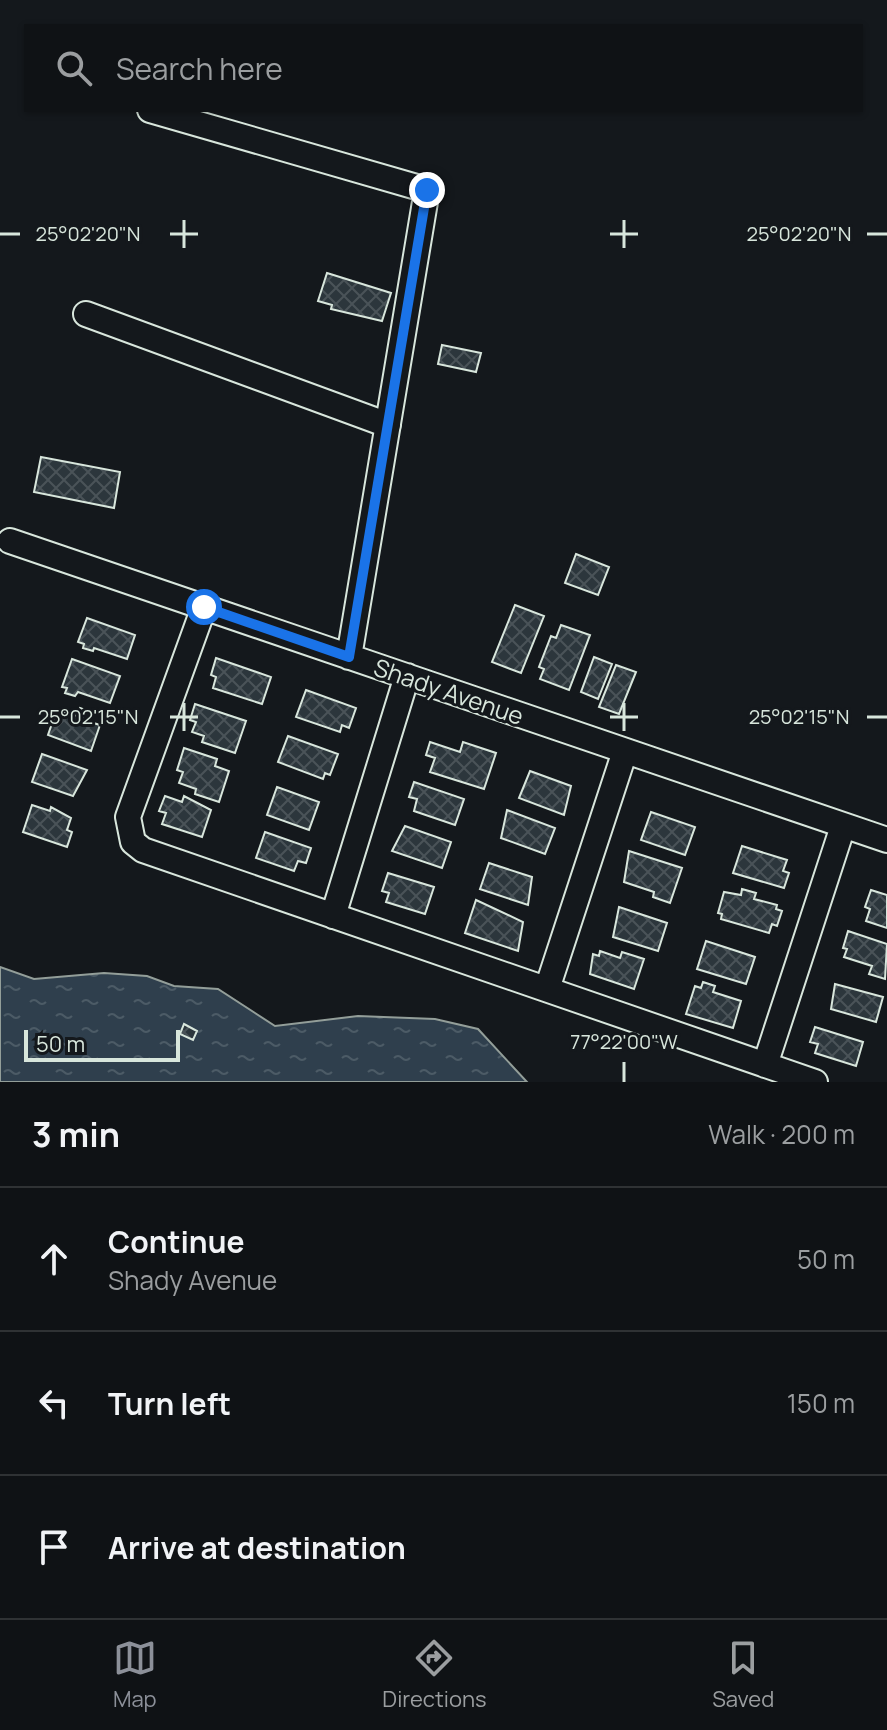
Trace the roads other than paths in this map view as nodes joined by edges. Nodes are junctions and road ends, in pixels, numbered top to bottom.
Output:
1 (157, 112) edge
2 (86, 314) dead end
3 (388, 425) junction
4 (10, 541) dead end
5 (204, 607) junction
6 (349, 657) junction
7 (407, 676) junction
8 (625, 751) junction
9 (843, 826) junction
10 (887, 840) edge
11 (333, 916) junction
12 (547, 989) junction
13 (765, 1065) junction
14 (815, 1082) edge

1 - 3 street
2 - 3 street
3 - 6 street
4 - 5 street, Shady Avenue
5 - 6 street, Shady Avenue
5 - 11 street
6 - 7 street, Shady Avenue
7 - 8 street, Shady Avenue
7 - 11 street
8 - 9 street, Shady Avenue
8 - 12 street
9 - 10 street, Shady Avenue
9 - 13 street
11 - 12 street
12 - 13 street
13 - 14 street

